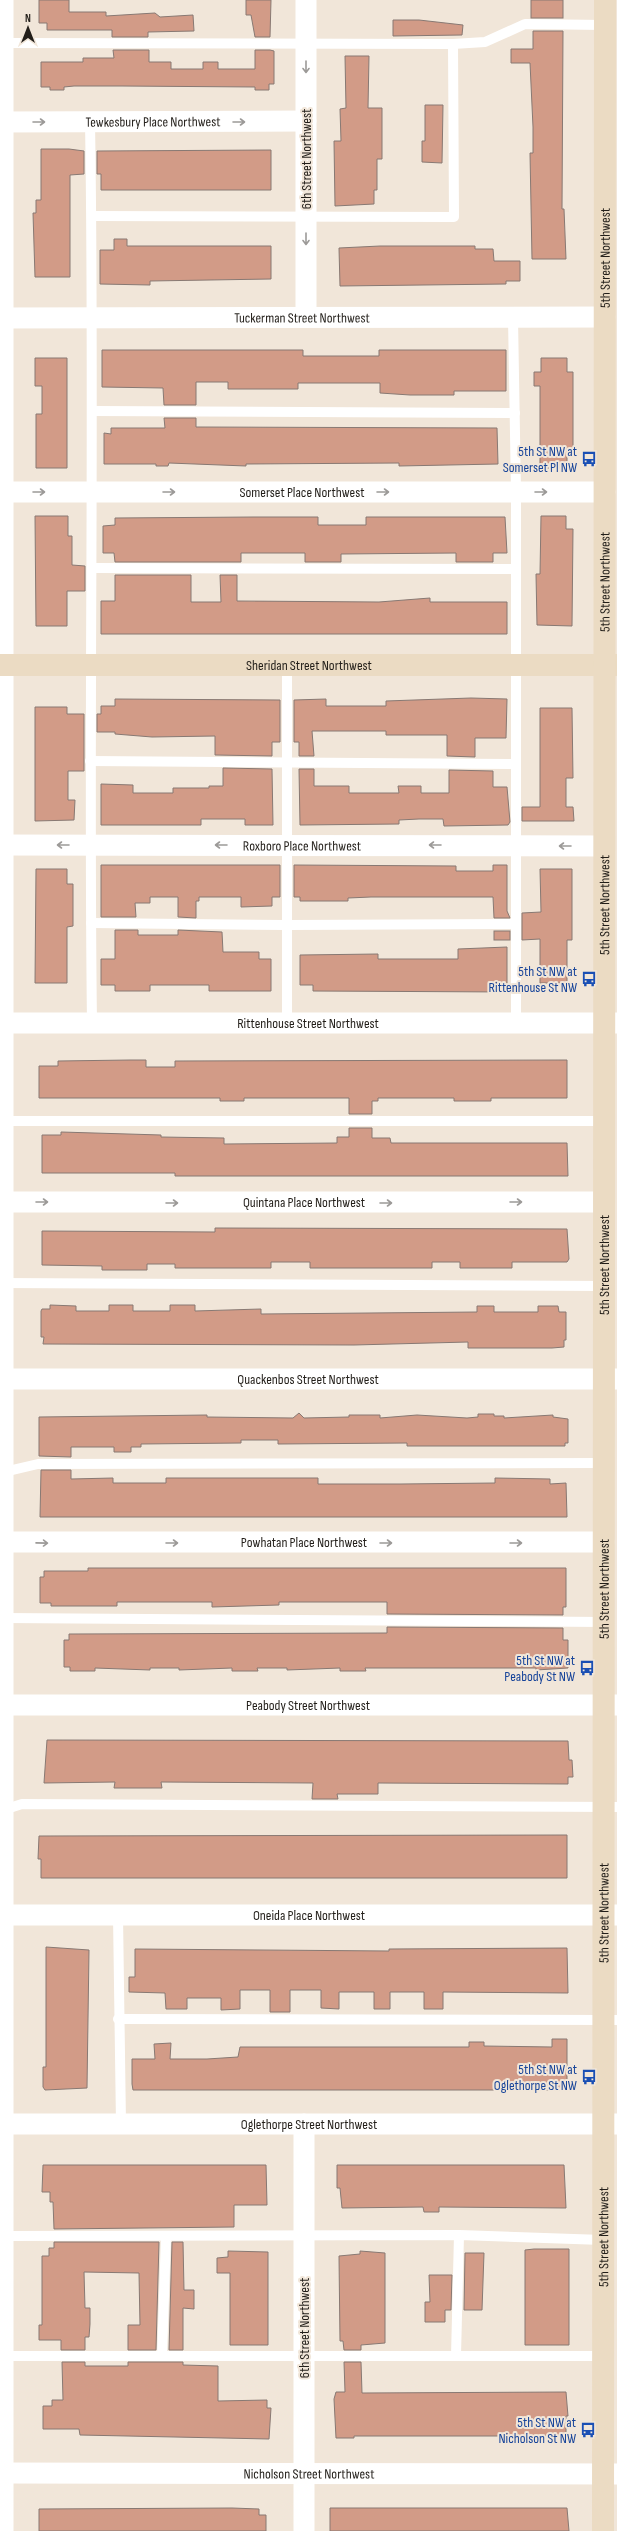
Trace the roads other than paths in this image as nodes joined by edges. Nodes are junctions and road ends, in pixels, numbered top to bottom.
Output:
1 (3, 0) edge
2 (306, 0) edge
3 (605, 0) edge
4 (605, 25) junction
5 (3, 42) junction
6 (306, 42) junction
7 (453, 44) junction
8 (306, 121) junction
9 (2, 122) edge
10 (90, 122) junction
11 (92, 216) junction
12 (306, 216) junction
13 (605, 317) junction
14 (2, 318) edge
15 (93, 318) junction
16 (306, 318) junction
17 (513, 318) junction
18 (93, 411) junction
19 (515, 413) junction
20 (2, 492) edge
21 (93, 492) junction
22 (516, 492) junction
23 (605, 492) junction
24 (92, 568) junction
25 (515, 569) junction
26 (1, 665) edge
27 (90, 665) junction
28 (287, 665) junction
29 (515, 665) junction
30 (611, 665) edge
31 (90, 761) junction
32 (287, 761) junction
33 (515, 764) junction
34 (2, 845) edge
35 (90, 845) junction
36 (288, 845) junction
37 (515, 846) junction
38 (611, 846) edge
39 (91, 923) junction
40 (515, 924) junction
41 (287, 925) junction
42 (2, 1023) edge
43 (92, 1023) junction
44 (287, 1023) junction
45 (516, 1023) junction
46 (611, 1023) edge
47 (1, 1121) edge
48 (604, 1121) junction
49 (3, 1202) junction
50 (604, 1202) junction
51 (2, 1284) edge
52 (604, 1286) junction
53 (1, 1379) edge
54 (611, 1379) edge
55 (604, 1463) junction
56 (2, 1473) edge
57 (3, 1542) junction
58 (604, 1542) junction
59 (2, 1571) edge
60 (610, 1591) edge
61 (3, 1618) junction
62 (604, 1622) junction
63 (2, 1705) edge
64 (610, 1705) edge
65 (610, 1807) edge
66 (2, 1811) edge
67 (2, 1915) edge
68 (118, 1915) junction
69 (610, 1915) edge
70 (118, 2019) junction
71 (610, 2020) edge
72 (2, 2124) edge
73 (121, 2124) junction
74 (304, 2124) junction
75 (610, 2124) edge
76 (459, 2235) junction
77 (3, 2236) junction
78 (166, 2236) junction
79 (304, 2236) junction
80 (604, 2240) junction
81 (3, 2356) junction
82 (162, 2356) junction
83 (304, 2356) junction
84 (456, 2356) junction
85 (604, 2356) junction
86 (2, 2473) edge
87 (304, 2474) junction
88 (610, 2474) edge
89 (3, 2531) edge
90 (304, 2531) edge
91 (603, 2531) edge

1 - 5 street
2 - 6 street, 6th Street Northwest
3 - 4 street, 5th Street Northwest
4 - 7 lane
4 - 13 street, 5th Street Northwest
5 - 6 lane
5 - 9 street
6 - 7 lane
6 -> 8 street, 6th Street Northwest
7 - 12 lane
10 -> 8 street, Tewkesbury Place Northwest
8 - 12 street, 6th Street Northwest
9 -> 10 street, Tewkesbury Place Northwest
9 - 14 street
10 - 11 lane
11 - 12 lane
11 - 15 lane
12 -> 16 street, 6th Street Northwest
13 - 17 street, Tuckerman Street Northwest
13 - 23 street, 5th Street Northwest
14 - 15 street, Tuckerman Street Northwest
14 - 20 street
15 - 16 street, Tuckerman Street Northwest
15 - 18 lane
16 - 17 street, Tuckerman Street Northwest
17 - 19 lane
18 - 19 lane
18 - 21 lane
19 - 22 lane
20 -> 21 street, Somerset Place Northwest
20 - 26 street
21 -> 22 street, Somerset Place Northwest
21 - 24 lane
22 -> 23 street, Somerset Place Northwest
22 - 25 lane
23 - 30 street, 5th Street Northwest
24 - 25 lane
24 - 27 lane
25 - 29 lane
26 - 27 street, Sheridan Street Northwest
26 - 34 street
27 - 28 street, Sheridan Street Northwest
27 - 31 lane
28 - 29 street, Sheridan Street Northwest
28 - 32 lane
29 - 30 street, Sheridan Street Northwest
29 - 33 lane
30 - 38 street, 5th Street Northwest
31 - 32 lane
31 - 35 lane
32 - 33 lane
32 - 36 lane
33 - 37 lane
35 -> 34 street, Roxboro Place Northwest
34 - 42 street
36 -> 35 street, Roxboro Place Northwest
35 - 39 lane
37 -> 36 street, Roxboro Place Northwest
36 - 41 lane
38 -> 37 street, Roxboro Place Northwest
37 - 40 lane
38 - 46 street, 5th Street Northwest
39 - 41 lane
39 - 43 lane
40 - 41 lane
40 - 45 lane
41 - 44 lane
42 - 43 street, Rittenhouse Street Northwest
42 - 47 street
43 - 44 street, Rittenhouse Street Northwest
44 - 45 street, Rittenhouse Street Northwest
45 - 46 street, Rittenhouse Street Northwest
46 - 48 street, 5th Street Northwest
47 - 48 lane
47 - 49 street
48 - 50 street, 5th Street Northwest
49 -> 50 street, Quintana Place Northwest
49 - 51 street
50 - 52 street, 5th Street Northwest
51 - 52 lane
51 - 53 street
52 - 54 street, 5th Street Northwest
53 - 54 street, Quackenbos Street Northwest
53 - 56 street
54 - 55 street, 5th Street Northwest
55 - 56 lane
55 - 58 street, 5th Street Northwest
56 - 57 street
57 -> 58 street, Powhatan Place Northwest
57 - 59 street
58 - 60 street, 5th Street Northwest
59 - 61 street
60 - 62 street, 5th Street Northwest
61 - 62 lane
61 - 63 street
62 - 64 street, 5th Street Northwest
63 - 64 street, Peabody Street Northwest
63 - 66 street
64 - 65 street, 5th Street Northwest
65 - 66 lane
65 - 69 street, 5th Street Northwest
66 - 67 street
67 - 68 street, Oneida Place Northwest
67 - 72 street
68 - 69 street, Oneida Place Northwest
68 - 70 lane
69 - 71 street, 5th Street Northwest
70 - 71 lane
70 - 73 lane
71 - 75 street, 5th Street Northwest
72 - 73 street, Oglethorpe Street Northwest
72 - 77 street
73 - 74 street, Oglethorpe Street Northwest
74 - 75 street, Oglethorpe Street Northwest
74 - 79 street, 6th Street Northwest
75 - 80 street, 5th Street Northwest
76 - 79 lane
76 - 80 lane
76 - 84 lane
77 - 78 lane
77 - 81 street
78 - 79 lane
78 - 82 lane
79 - 83 street, 6th Street Northwest
80 - 85 street, 5th Street Northwest
81 - 82 lane
81 - 86 street
82 - 83 lane
83 - 84 lane
83 - 87 street, 6th Street Northwest
84 - 85 lane
85 - 88 street, 5th Street Northwest
86 - 87 street, Nicholson Street Northwest
86 - 89 street
87 - 88 street, Nicholson Street Northwest
87 - 90 street, 6th Street Northwest
88 - 91 street, 5th Street Northwest

